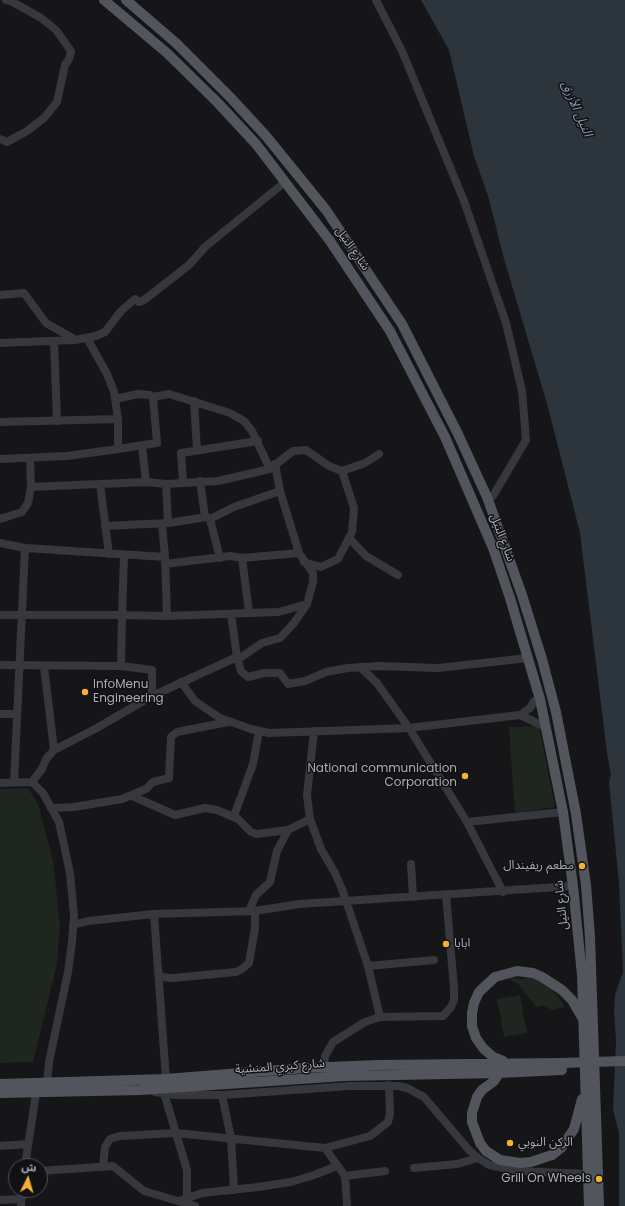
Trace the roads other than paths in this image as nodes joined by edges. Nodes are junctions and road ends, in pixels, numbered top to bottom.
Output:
1 (6, 0) edge
2 (104, 0) edge
3 (126, 0) edge
4 (376, 0) edge
5 (0, 139) edge
6 (285, 182) junction
7 (331, 216) junction
8 (319, 226) junction
9 (342, 233) junction
10 (330, 241) junction
11 (0, 295) edge
12 (87, 338) junction
13 (74, 340) junction
14 (54, 341) junction
15 (0, 342) edge
16 (154, 397) junction
17 (115, 399) junction
18 (194, 401) junction
19 (118, 418) junction
20 (57, 421) junction
21 (0, 422) edge
22 (458, 434) junction
23 (445, 437) junction
24 (258, 441) junction
25 (142, 446) junction
26 (118, 449) junction
27 (197, 450) junction
28 (379, 454) dead end
29 (467, 454) junction
30 (30, 458) junction
31 (455, 458) junction
32 (0, 459) edge
33 (273, 466) junction
34 (342, 471) junction
35 (200, 481) junction
36 (146, 482) junction
37 (183, 482) junction
38 (100, 484) junction
39 (166, 484) junction
40 (31, 487) junction
41 (280, 491) junction
42 (487, 497) junction
43 (207, 518) junction
44 (0, 519) edge
45 (165, 523) junction
46 (105, 526) junction
47 (349, 538) junction
48 (0, 543) edge
49 (25, 548) junction
50 (299, 553) junction
51 (109, 554) junction
52 (124, 555) junction
53 (220, 558) junction
54 (242, 558) junction
55 (165, 561) junction
56 (304, 562) junction
57 (398, 575) dead end
58 (307, 604) junction
59 (249, 612) junction
60 (21, 614) junction
61 (231, 614) junction
62 (0, 615) edge
63 (122, 615) junction
64 (167, 616) junction
65 (528, 658) junction
66 (237, 659) junction
67 (0, 665) edge
68 (20, 666) junction
69 (44, 666) junction
70 (121, 666) junction
71 (360, 666) junction
72 (181, 682) junction
73 (152, 696) junction
74 (540, 699) junction
75 (0, 714) edge
76 (17, 714) junction
77 (520, 715) junction
78 (228, 722) junction
79 (546, 727) junction
80 (409, 728) junction
81 (259, 731) junction
82 (314, 731) junction
83 (54, 750) junction
84 (14, 782) junction
85 (32, 782) junction
86 (0, 783) edge
87 (132, 796) junction
88 (51, 808) junction
89 (562, 812) junction
90 (234, 816) junction
91 (310, 819) junction
92 (467, 822) junction
93 (288, 830) junction
94 (411, 864) dead end
95 (573, 886) junction
96 (503, 892) junction
97 (446, 895) junction
98 (413, 898) junction
99 (345, 902) junction
100 (252, 911) junction
101 (154, 914) junction
102 (73, 925) junction
103 (434, 960) dead end
104 (368, 966) junction
105 (159, 974) junction
106 (380, 1017) junction
107 (584, 1020) junction
108 (625, 1061) edge
109 (507, 1063) junction
110 (562, 1066) junction
111 (324, 1067) junction
112 (625, 1068) edge
113 (499, 1073) junction
114 (166, 1079) junction
115 (0, 1084) edge
116 (47, 1084) junction
117 (389, 1085) junction
118 (585, 1087) junction
119 (140, 1090) junction
120 (0, 1093) edge
121 (36, 1093) junction
122 (164, 1093) junction
123 (222, 1095) junction
124 (176, 1133) junction
125 (231, 1138) junction
126 (28, 1144) junction
127 (0, 1146) edge
128 (325, 1148) junction
129 (25, 1158) edge
130 (478, 1158) junction
131 (337, 1166) junction
132 (103, 1167) junction
133 (414, 1168) dead end
134 (48, 1170) edge
135 (385, 1171) dead end
136 (588, 1174) junction
137 (345, 1176) junction
138 (234, 1190) junction
139 (22, 1198) edge
140 (187, 1198) junction
141 (0, 1200) edge
142 (178, 1201) junction
143 (195, 1206) edge
144 (347, 1206) edge
145 (589, 1206) edge
146 (599, 1206) edge

1 - 5 street
2 - 6 main road, شارع النيل
3 - 7 main road, شارع النيل
4 - 42 street
6 - 8 main road, شارع النيل
6 - 12 street
7 - 8 main road
7 - 9 main road, شارع النيل
8 - 10 main road, شارع النيل
9 - 10 main road
9 - 22 main road, شارع النيل
10 - 23 main road, شارع النيل
11 - 13 street
12 - 13 street
12 - 17 street
13 - 14 street
14 - 15 street
14 - 20 street
16 - 17 street
16 - 18 street
16 - 25 street
17 - 19 street
18 - 24 street
18 - 27 street
19 - 20 street
19 - 26 street
20 - 21 street
22 - 23 main road
22 - 29 main road, شارع النيل
23 - 31 main road, شارع النيل
24 - 27 street
24 - 33 street
25 - 26 street
25 - 36 street
26 - 30 street
27 - 37 street
28 - 34 street
29 - 31 main road
29 - 42 main road, شارع النيل
30 - 32 street
30 - 40 street
31 - 65 main road, شارع النيل
33 - 34 street
33 - 35 street
33 - 41 street
34 - 47 street
35 - 37 street
35 - 43 street
36 - 38 street
36 - 39 street
37 - 39 street
38 - 40 street
38 - 46 street
39 - 45 street
40 - 44 street
41 - 43 street
41 - 50 street
42 - 146 main road, شارع النيل
43 - 45 street
43 - 53 street
45 - 46 street
45 - 55 street
46 - 51 street
47 - 56 street
47 - 57 street
48 - 49 street
49 - 51 street
49 - 60 street
50 - 54 street
50 - 56 street
51 - 52 street
52 - 55 street
52 - 63 street
53 - 54 street
53 - 55 street
54 - 59 street
55 - 64 street
56 - 58 street
58 - 59 street
58 - 66 street
59 - 61 street
60 - 62 street
60 - 63 street
60 - 68 street
61 - 64 street
61 - 66 street
63 - 64 street
63 - 70 street
65 - 71 street
65 - 74 main road, شارع النيل
66 - 71 street
66 - 72 street
67 - 68 street
68 - 69 street
68 - 76 street
69 - 70 street
69 - 83 street
70 - 73 street
71 - 80 street
72 - 73 street
72 - 78 street
73 - 83 street
74 - 77 street
74 - 79 main road, شارع النيل
75 - 76 street
76 - 84 street
77 - 79 street
77 - 80 street
78 - 81 street
78 - 87 street
79 - 89 main road, شارع النيل
80 - 82 street
80 - 92 street
81 - 82 street
81 - 90 street
82 - 91 street
83 - 85 street
84 - 85 street
84 - 86 street
85 - 88 street
87 - 88 street
87 - 90 street
88 - 102 street
89 - 92 street
89 - 95 main road, شارع النيل
90 - 93 street
91 - 93 street
91 - 99 street
92 - 96 street
93 - 100 street
94 - 98 street
95 - 96 street
95 - 107 main road, شارع النيل
96 - 97 street
97 - 98 street
97 - 106 street
98 - 99 street
99 - 100 street
99 - 104 street
100 - 101 street
100 - 105 street
101 - 102 street
101 - 105 street
102 - 116 street
103 - 104 street
104 - 106 street
105 - 114 street
106 - 111 street
107 - 109 main road
107 - 118 main road, شارع النيل
108 - 110 main road, bridge
109 - 110 main road, شارع كبري المنشية
109 - 111 main road, شارع كبري المنشية
110 - 112 main road
110 - 113 main road, شارع كبري المنشية
111 - 114 main road, شارع كبري المنشية
113 - 118 main road
113 - 119 main road, شارع كبري المنشية
114 - 116 main road, شارع كبري المنشية
115 - 116 main road, شارع كبري المنشية
117 - 123 street
117 - 128 street
117 - 130 street
118 - 136 main road, شارع النيل
119 - 121 main road, شارع كبري المنشية
119 - 122 street
120 - 121 main road, شارع كبري المنشية
121 - 126 street
122 - 123 street
122 - 124 street
123 - 125 street
124 - 125 street
124 - 132 street
124 - 140 street
125 - 128 street
125 - 138 street
126 - 127 street
126 - 129 street
128 - 131 street
130 - 133 street
130 - 136 street
131 - 137 street
131 - 138 street
132 - 134 street
132 - 142 street
135 - 137 street
136 - 145 main road, شارع النيل
137 - 144 street
138 - 140 street
139 - 141 street
140 - 142 street
142 - 143 street

